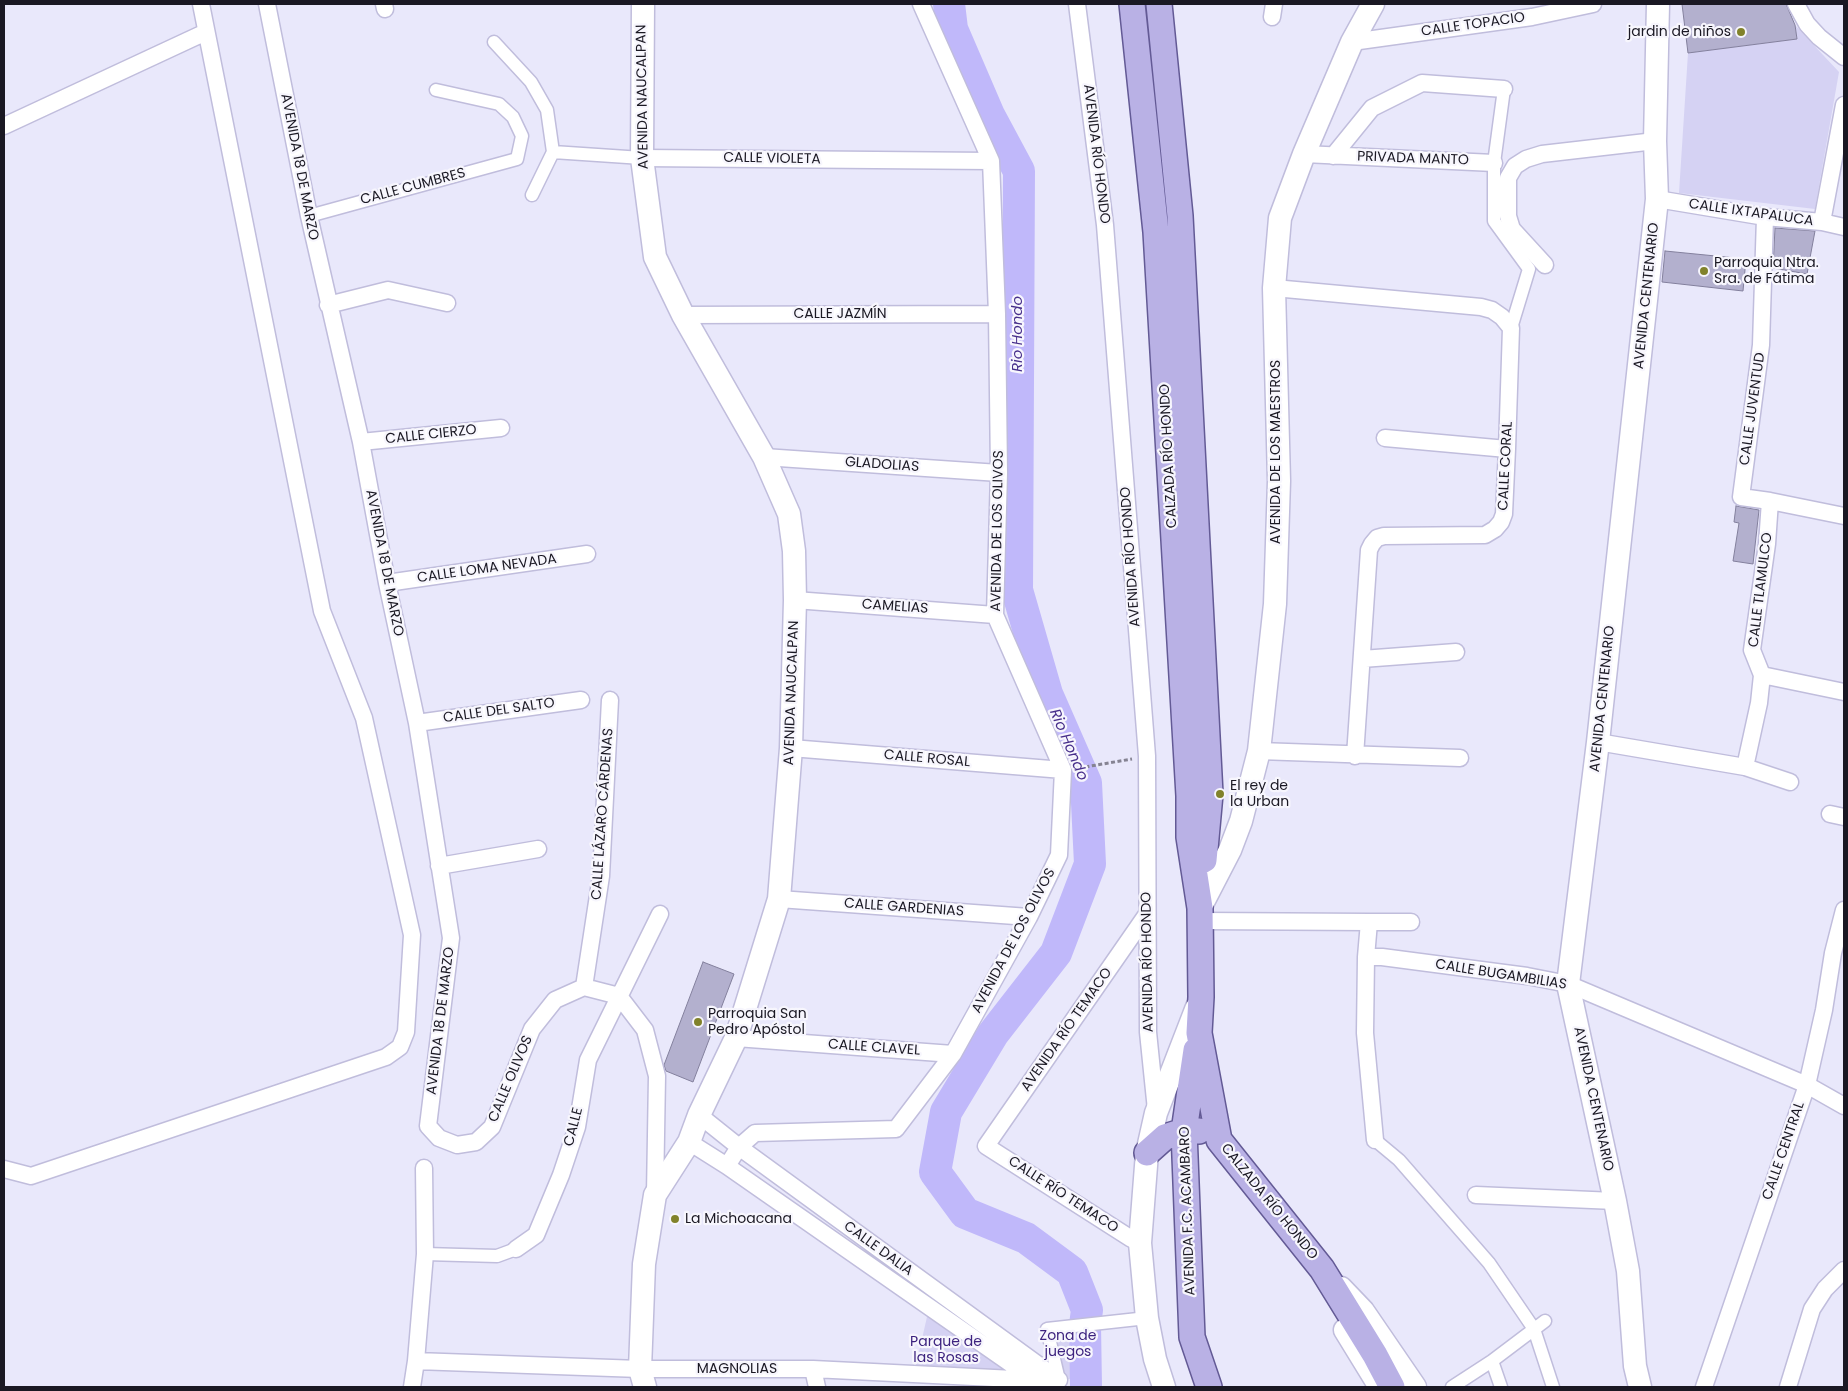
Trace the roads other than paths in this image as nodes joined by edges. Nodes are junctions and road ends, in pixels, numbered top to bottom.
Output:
1 (201, 4) edge
2 (267, 4) edge
3 (643, 4) edge
4 (921, 4) edge
5 (1077, 4) edge
6 (1132, 4) edge
7 (1158, 4) edge
8 (1374, 4) edge
9 (1593, 4) edge
10 (1658, 4) edge
11 (1796, 4) edge
12 (206, 32) junction
13 (494, 42) dead end
14 (1352, 42) junction
15 (1844, 57) edge
16 (1504, 88) joint
17 (436, 90) dead end
18 (1844, 105) edge
19 (4, 126) edge
20 (1655, 141) junction
21 (553, 152) junction
22 (1304, 154) junction
23 (1333, 156) junction
24 (642, 158) junction
25 (991, 161) junction
26 (1494, 163) junction
27 (532, 195) dead end
28 (1657, 199) junction
29 (309, 216) junction
30 (1765, 217) junction
31 (1822, 222) junction
32 (1844, 227) edge
33 (1545, 266) dead end
34 (1274, 288) junction
35 (447, 303) dead end
36 (328, 305) junction
37 (997, 314) junction
38 (683, 315) junction
39 (1511, 328) junction
40 (501, 428) dead end
41 (1385, 438) dead end
42 (361, 442) junction
43 (1508, 449) junction
44 (764, 457) junction
45 (999, 473) junction
46 (1770, 501) junction
47 (1844, 516) edge
48 (587, 554) dead end
49 (387, 583) junction
50 (795, 600) junction
51 (995, 615) junction
52 (1456, 652) dead end
53 (1362, 660) junction
54 (1762, 675) junction
55 (1844, 692) edge
56 (581, 700) dead end
57 (610, 700) dead end
58 (417, 723) junction
59 (1598, 742) junction
60 (791, 748) junction
61 (1259, 752) junction
62 (1355, 756) junction
63 (1460, 758) dead end
64 (1745, 767) junction
65 (1070, 769) junction
66 (1790, 782) dead end
67 (538, 849) dead end
68 (439, 866) junction
69 (779, 899) junction
70 (1844, 910) edge
71 (660, 914) dead end
72 (1148, 914) junction
73 (1200, 914) junction
74 (1029, 917) junction
75 (1369, 922) junction
76 (1411, 922) dead end
77 (1839, 954) edge
78 (1366, 957) junction
79 (1568, 984) junction
80 (584, 987) junction
81 (619, 996) junction
82 (1201, 997) junction
83 (1199, 1033) junction
84 (736, 1038) junction
85 (953, 1054) junction
86 (1807, 1085) junction
87 (1844, 1106) edge
88 (1156, 1113) junction
89 (699, 1115) junction
90 (428, 1126) joint
91 (1184, 1131) junction
92 (1219, 1140) junction
93 (1375, 1140) joint
94 (689, 1142) junction
95 (986, 1146) joint
96 (738, 1148) junction
97 (1147, 1153) junction
98 (727, 1166) junction
99 (424, 1168) dead end
100 (4, 1169) edge
101 (655, 1195) junction
102 (1476, 1195) dead end
103 (1615, 1202) junction
104 (1140, 1243) junction
105 (516, 1249) joint
106 (425, 1254) junction
107 (886, 1255) junction
108 (1322, 1268) junction
109 (1844, 1270) edge
110 (876, 1271) junction
111 (1147, 1318) junction
112 (1545, 1321) dead end
113 (1534, 1330) junction
114 (416, 1361) junction
115 (1492, 1361) junction
116 (813, 1369) junction
117 (642, 1378) edge
118 (1034, 1380) junction
119 (1059, 1383) edge
120 (412, 1387) edge
121 (817, 1387) edge
122 (1164, 1387) edge
123 (1209, 1387) edge
124 (1380, 1387) edge
125 (1392, 1387) edge
126 (1415, 1387) edge
127 (1452, 1387) edge
128 (1501, 1387) edge
129 (1553, 1387) edge
130 (1640, 1387) edge
131 (1704, 1387) edge
132 (1788, 1387) edge

1 - 12 street
2 - 29 street, AVENIDA 18 DE MARZO
3 - 24 main road, AVENIDA NAUCALPAN
4 - 25 street, AVENIDA DE LOS OLIVOS
5 - 72 street, AVENIDA RÍO HONDO
6 - 73 main road, CALZADA RÍO HONDO
7 - 73 main road, CALZADA RÍO HONDO
8 - 14 main road, AVENIDA DE LOS MAESTROS
9 - 14 street, CALLE TOPACIO
10 - 20 main road, AVENIDA CENTENARIO
11 - 15 street
12 - 19 street
12 - 100 street
13 - 21 street
14 - 22 main road, AVENIDA DE LOS MAESTROS
16 - 23 street, PRIVADA MANTO
16 - 26 street
17 - 29 street, CALLE CUMBRES
18 - 31 street
20 - 28 main road, AVENIDA CENTENARIO
20 - 33 street
21 - 24 street, CALLE VIOLETA
21 - 27 street
22 - 23 street, PRIVADA MANTO
22 - 34 main road, AVENIDA DE LOS MAESTROS
23 - 26 street, PRIVADA MANTO
24 - 25 street, CALLE VIOLETA
24 - 38 main road, AVENIDA NAUCALPAN
25 - 37 street, AVENIDA DE LOS OLIVOS
26 - 39 street
28 - 30 street, CALLE IXTAPALUCA
28 - 59 main road, AVENIDA CENTENARIO
29 - 36 street, AVENIDA 18 DE MARZO
30 - 31 street, CALLE IXTAPALUCA
30 - 46 street, CALLE JUVENTUD
31 - 32 street, CALLE IXTAPALUCA
34 - 39 street
34 - 61 main road, AVENIDA DE LOS MAESTROS
35 - 36 street
36 - 42 street, AVENIDA 18 DE MARZO
37 - 38 street, CALLE JAZMÍN
37 - 45 street, AVENIDA DE LOS OLIVOS
38 - 44 main road, AVENIDA NAUCALPAN
39 - 43 street, CALLE CORAL
40 - 42 street, CALLE CIERZO
41 - 43 street
42 - 49 street, AVENIDA 18 DE MARZO
43 - 53 street, CALLE CORAL
44 - 45 street, GLADOLIAS
44 - 50 main road, AVENIDA NAUCALPAN
45 - 51 street, AVENIDA DE LOS OLIVOS
46 - 47 street, CALLE JUVENTUD
46 - 54 street, CALLE TLAMULCO
48 - 49 street, CALLE LOMA NEVADA
49 - 58 street, AVENIDA 18 DE MARZO
50 - 51 street, CAMELIAS
50 - 60 main road, AVENIDA NAUCALPAN
51 - 65 street, AVENIDA DE LOS OLIVOS
52 - 53 street
53 - 62 street, CALLE CORAL
54 - 55 street
54 - 64 street, CALLE TLAMULCO
56 - 58 street, CALLE DEL SALTO
57 - 80 street, CALLE LÁZARO CÁRDENAS
58 - 68 street, AVENIDA 18 DE MARZO
59 - 64 street
59 - 79 main road, AVENIDA CENTENARIO
60 - 65 street, CALLE ROSAL
60 - 69 main road, AVENIDA NAUCALPAN
61 - 62 street
61 - 73 main road, AVENIDA DE LOS MAESTROS
62 - 63 street
64 - 66 street
65 - 74 street, AVENIDA DE LOS OLIVOS
67 - 68 street
68 - 90 street, AVENIDA 18 DE MARZO
69 - 74 street, CALLE GARDENIAS
69 - 84 main road, AVENIDA NAUCALPAN
70 - 77 street, CALLE CENTRAL
71 - 81 street, CALLE
72 - 88 street, AVENIDA RÍO HONDO
72 - 95 street, AVENIDA RÍO TEMACO
73 - 75 street
73 - 82 main road, CALZADA RÍO HONDO
74 - 85 street, AVENIDA DE LOS OLIVOS
75 - 76 street
75 - 78 street
77 - 86 street, CALLE CENTRAL
78 - 79 street, CALLE BUGAMBILIAS
78 - 93 street
79 - 86 street, CALLE BUGAMBILIAS
79 - 103 main road, AVENIDA CENTENARIO
80 - 81 street
80 - 90 street, CALLE OLIVOS
81 - 101 street
81 - 105 street, CALLE
82 - 83 main road, CALZADA RÍO HONDO
82 - 88 main road
83 - 91 main road, AVENIDA F.C. ACAMBARO
83 - 92 main road, CALZADA RÍO HONDO
84 - 85 street, CALLE CLAVEL
84 - 89 main road, AVENIDA NAUCALPAN
85 - 96 street, AVENIDA DE LOS OLIVOS
86 - 87 street, CALLE BUGAMBILIAS
86 - 131 street, CALLE CENTRAL
88 - 97 main road
89 - 94 main road, AVENIDA NAUCALPAN
89 - 96 street, CALLE DALIA
91 - 92 main road
91 - 97 main road
91 - 123 main road, AVENIDA F.C. ACAMBARO
92 - 108 main road, CALZADA RÍO HONDO
93 - 113 street
94 - 98 street, CALLE DALIA
94 - 101 main road, AVENIDA NAUCALPAN
95 - 104 street, CALLE RÍO TEMACO
96 - 98 street, AVENIDA DE LOS OLIVOS
96 - 107 street, CALLE DALIA
97 - 104 main road
98 - 110 street, CALLE DALIA
99 - 106 street
101 - 117 main road, AVENIDA NAUCALPAN
102 - 103 street
103 - 130 main road, AVENIDA CENTENARIO
104 - 111 main road
105 - 106 street
106 - 114 street
107 - 110 street
107 - 119 street, CALLE DALIA
108 - 124 main road
108 - 125 main road, CALZADA RÍO HONDO
108 - 126 main road
109 - 132 street
110 - 118 street, CALLE DALIA
111 - 119 street
111 - 122 main road
112 - 113 street
113 - 115 street
113 - 129 street
114 - 117 street, MAGNOLIAS
114 - 120 street
115 - 127 street
115 - 128 street
116 - 117 street, MAGNOLIAS
116 - 118 street, MAGNOLIAS
116 - 121 street
118 - 119 street, MAGNOLIAS

